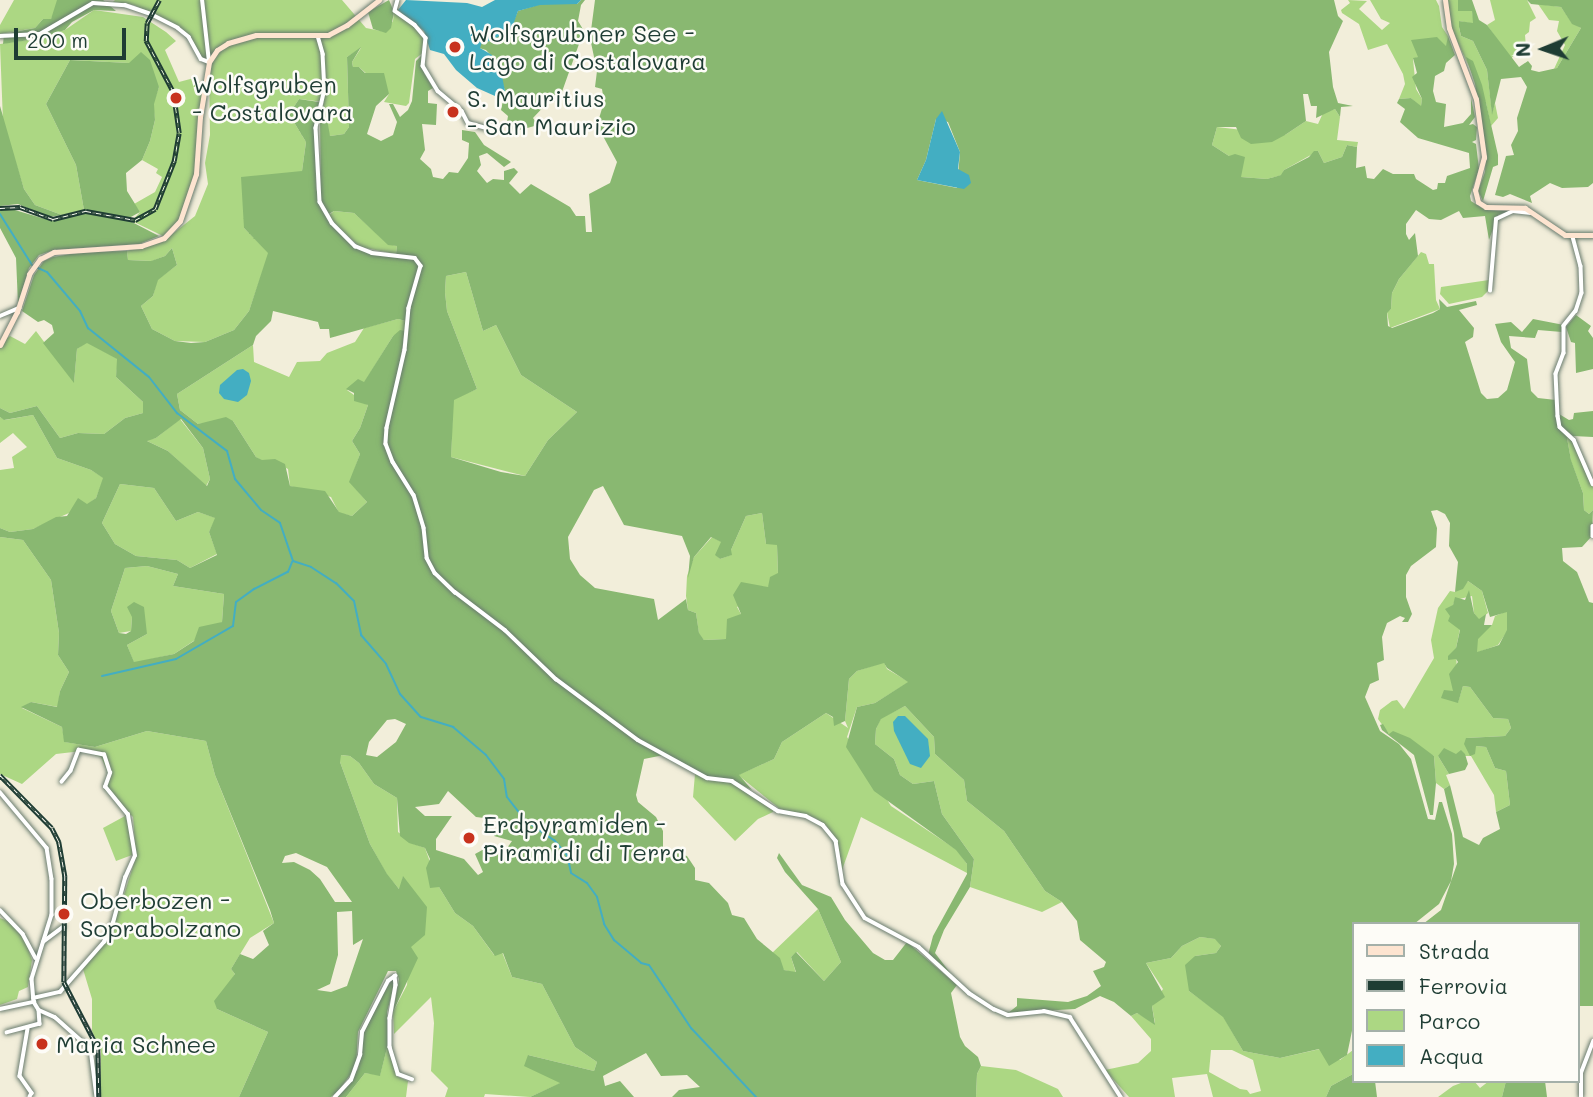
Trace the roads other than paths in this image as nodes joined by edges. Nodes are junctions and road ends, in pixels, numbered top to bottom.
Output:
1 (93, 0) edge
2 (202, 0) edge
3 (379, 0) edge
4 (398, 0) edge
5 (1445, 0) edge
6 (98, 3) junction
7 (0, 36) edge
8 (318, 36) junction
9 (209, 62) junction
10 (494, 130) dead end
11 (1533, 212) junction
12 (1593, 235) edge
13 (1573, 237) junction
14 (1490, 291) dead end
15 (19, 308) junction
16 (0, 316) edge
17 (0, 345) edge
18 (1593, 484) edge
19 (1593, 526) edge
20 (1593, 536) edge
21 (62, 782) dead end
22 (0, 792) edge
23 (0, 910) edge
24 (62, 927) dead end
25 (43, 942) junction
26 (36, 958) junction
27 (33, 1000) junction
28 (0, 1009) edge
29 (38, 1010) junction
30 (28, 1029) junction
31 (7, 1033) dead end
32 (1593, 1041) edge
33 (412, 1079) dead end
34 (30, 1097) edge
35 (97, 1097) edge
36 (335, 1097) edge
37 (1121, 1097) edge
38 (1581, 1097) edge

1 - 6 street
2 - 9 street
3 - 8 main road
4 - 10 street
5 - 11 main road
6 - 7 street
6 - 9 street
8 - 9 main road
8 - 37 street
9 - 15 main road
11 - 13 main road
11 - 14 street
12 - 13 main road
13 - 18 street
15 - 16 street
15 - 17 main road
19 - 20 street
21 - 27 street
22 - 25 street
23 - 26 street
24 - 25 street
25 - 26 street
26 - 27 street
27 - 28 street
27 - 29 street
29 - 30 street
29 - 35 street
30 - 31 street
30 - 34 street
32 - 38 street
33 - 36 street

